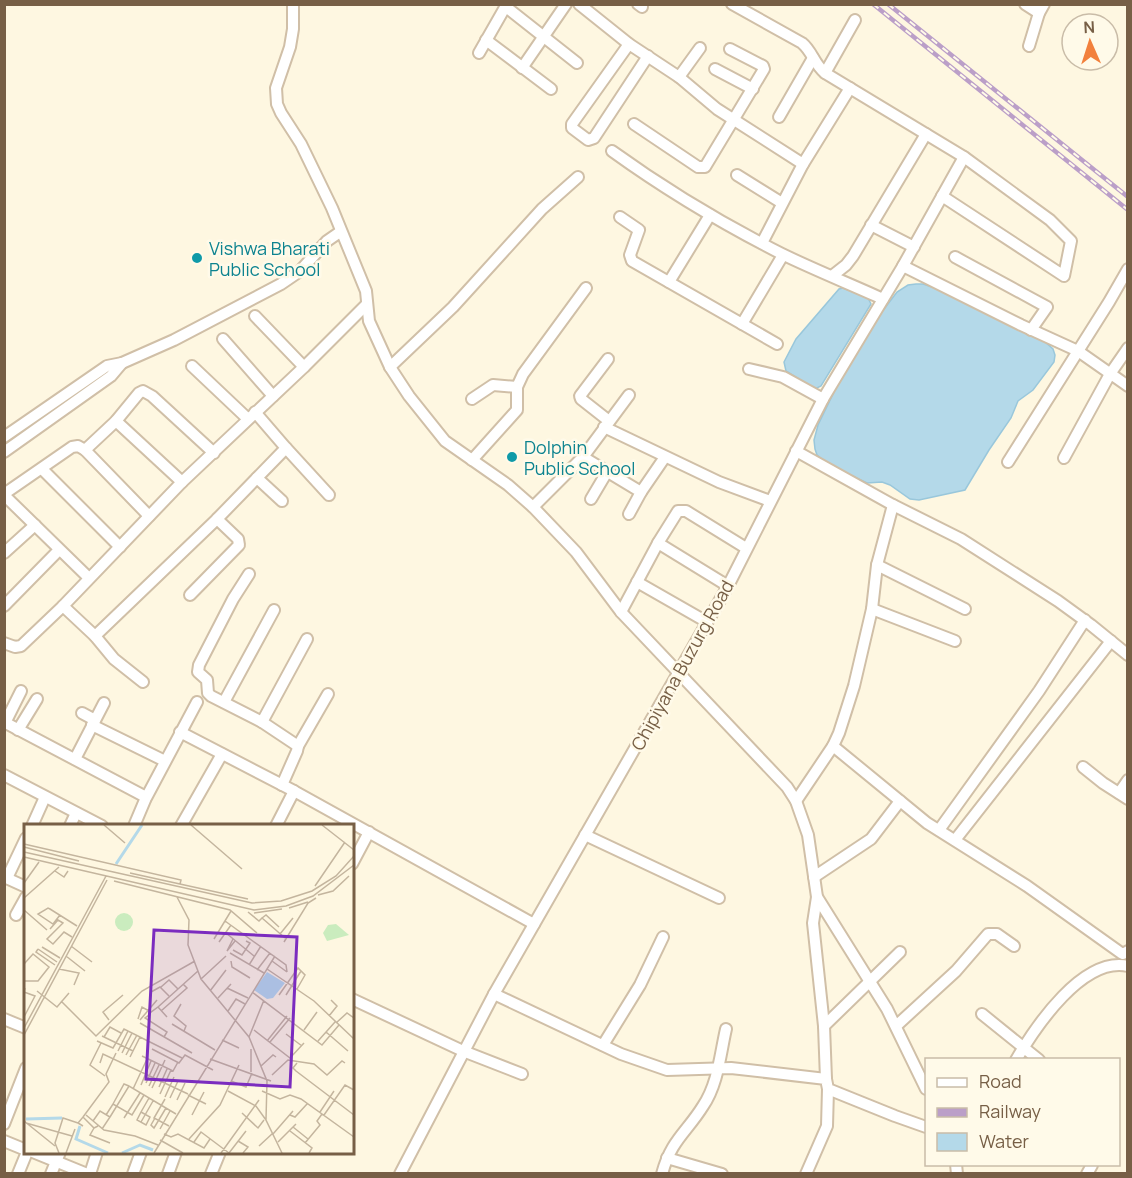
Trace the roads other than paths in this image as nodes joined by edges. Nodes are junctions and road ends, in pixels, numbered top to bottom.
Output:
1 (292, 4) edge
2 (566, 4) edge
3 (579, 4) edge
4 (732, 4) edge
5 (1025, 4) edge
6 (507, 6) edge
7 (1042, 9) edge
8 (855, 20) dead end
9 (544, 37) junction
10 (486, 40) junction
11 (629, 44) junction
12 (1029, 46) dead end
13 (700, 48) dead end
14 (730, 49) dead end
15 (479, 53) dead end
16 (648, 56) junction
17 (813, 58) junction
18 (577, 63) dead end
19 (522, 68) junction
20 (715, 69) dead end
21 (825, 73) junction
22 (679, 77) junction
23 (753, 88) junction
24 (850, 88) junction
25 (551, 89) dead end
26 (779, 117) dead end
27 (732, 120) junction
28 (634, 124) dead end
29 (926, 134) junction
30 (612, 151) dead end
31 (964, 157) junction
32 (803, 164) junction
33 (737, 175) dead end
34 (578, 177) dead end
35 (942, 196) junction
36 (782, 204) junction
37 (710, 215) junction
38 (620, 217) dead end
39 (871, 225) junction
40 (340, 232) junction
41 (762, 243) junction
42 (914, 247) junction
43 (783, 255) junction
44 (955, 257) dead end
45 (903, 266) junction
46 (1128, 269) edge
47 (832, 276) junction
48 (669, 282) junction
49 (586, 288) dead end
50 (883, 299) junction
51 (367, 304) junction
52 (255, 316) dead end
53 (742, 324) junction
54 (1031, 330) junction
55 (223, 339) dead end
56 (777, 344) dead end
57 (1128, 348) edge
58 (1078, 351) junction
59 (608, 359) dead end
60 (122, 363) junction
61 (192, 366) dead end
62 (304, 367) junction
63 (390, 368) junction
64 (749, 369) dead end
65 (1110, 374) junction
66 (1128, 386) edge
67 (517, 387) junction
68 (629, 395) dead end
69 (273, 396) junction
70 (472, 399) dead end
71 (823, 399) junction
72 (251, 416) junction
73 (116, 421) junction
74 (607, 424) junction
75 (4, 437) edge
76 (286, 448) junction
77 (85, 450) junction
78 (796, 451) junction
79 (4, 452) edge
80 (214, 453) junction
81 (583, 457) junction
82 (665, 457) junction
83 (1064, 458) dead end
84 (472, 460) junction
85 (1008, 462) dead end
86 (42, 469) junction
87 (607, 472) junction
88 (256, 478) junction
89 (182, 482) junction
90 (641, 492) junction
91 (4, 495) edge
92 (329, 495) dead end
93 (591, 499) dead end
94 (282, 501) dead end
95 (770, 501) junction
96 (893, 505) junction
97 (533, 507) junction
98 (629, 514) dead end
99 (149, 516) junction
100 (217, 519) junction
101 (35, 525) junction
102 (658, 543) junction
103 (120, 547) junction
104 (746, 548) junction
105 (59, 550) junction
106 (5, 551) edge
107 (877, 565) junction
108 (249, 574) dead end
109 (89, 578) junction
110 (637, 582) junction
111 (728, 585) junction
112 (190, 595) dead end
113 (4, 606) edge
114 (63, 606) junction
115 (872, 609) junction
116 (965, 609) dead end
117 (274, 610) dead end
118 (621, 612) junction
119 (1085, 621) junction
120 (707, 622) junction
121 (95, 636) junction
122 (307, 639) dead end
123 (955, 641) dead end
124 (1111, 641) junction
125 (4, 643) edge
126 (1128, 655) edge
127 (679, 673) junction
128 (143, 681) dead end
129 (21, 692) dead end
130 (328, 694) dead end
131 (37, 699) dead end
132 (197, 702) dead end
133 (224, 702) junction
134 (104, 703) dead end
135 (82, 713) dead end
136 (5, 722) edge
137 (262, 722) junction
138 (94, 723) junction
139 (18, 730) junction
140 (180, 732) junction
141 (298, 746) junction
142 (833, 746) junction
143 (222, 754) junction
144 (75, 759) junction
145 (165, 761) junction
146 (1083, 767) dead end
147 (5, 778) edge
148 (1128, 780) edge
149 (282, 785) junction
150 (294, 791) junction
151 (1123, 796) edge
152 (45, 797) junction
153 (146, 798) junction
154 (796, 801) junction
155 (900, 801) junction
156 (76, 813) junction
157 (32, 824) edge
158 (70, 824) edge
159 (100, 824) edge
160 (134, 824) edge
161 (181, 824) edge
162 (277, 824) edge
163 (939, 830) junction
164 (369, 832) junction
165 (585, 835) junction
166 (955, 840) junction
167 (24, 842) edge
168 (354, 860) edge
169 (6, 877) edge
170 (814, 877) junction
171 (24, 886) edge
172 (817, 897) junction
173 (719, 898) dead end
174 (24, 901) edge
175 (16, 915) dead end
176 (534, 924) junction
177 (663, 937) dead end
178 (1014, 946) dead end
179 (900, 952) dead end
180 (1125, 953) edge
181 (1116, 964) junction
182 (1128, 966) edge
183 (871, 981) junction
184 (494, 994) junction
185 (354, 1000) edge
186 (982, 1014) dead end
187 (4, 1019) edge
188 (824, 1026) junction
189 (896, 1026) junction
190 (24, 1027) edge
191 (726, 1029) dead end
192 (603, 1045) junction
193 (1024, 1047) junction
194 (463, 1051) junction
195 (1017, 1058) edge
196 (1037, 1058) edge
197 (718, 1070) junction
198 (24, 1073) edge
199 (522, 1074) dead end
200 (827, 1084) junction
201 (925, 1085) edge
202 (4, 1124) edge
203 (925, 1125) edge
204 (4, 1141) edge
205 (24, 1150) edge
206 (25, 1154) edge
207 (43, 1154) edge
208 (96, 1154) edge
209 (140, 1154) edge
210 (175, 1154) edge
211 (219, 1154) edge
212 (58, 1157) edge
213 (667, 1158) junction
214 (18, 1173) edge
215 (51, 1173) edge
216 (88, 1173) edge
217 (133, 1173) edge
218 (168, 1173) edge
219 (211, 1173) edge
220 (400, 1173) edge
221 (662, 1173) edge
222 (722, 1173) edge
223 (806, 1173) edge

1 - 40 street
2 - 9 street
3 - 11 street
4 - 17 street
5 - 7 street
6 - 9 street
6 - 10 street
7 - 12 street
8 - 21 street
9 - 18 street
9 - 19 street
10 - 15 street
10 - 19 street
11 - 16 street
11 - 16 street
13 - 22 street
14 - 23 street
16 - 22 street
17 - 21 street
17 - 26 street
19 - 25 street
20 - 23 street
21 - 24 street
22 - 27 street
23 - 27 street
24 - 29 street
24 - 32 street
27 - 28 street
27 - 32 street
29 - 31 street
29 - 39 street
30 - 37 street
31 - 35 street, Chipiyana Buzurg Road
31 - 35 street
32 - 36 street
33 - 36 street
34 - 63 street
35 - 42 street, Chipiyana Buzurg Road
36 - 41 street
37 - 41 street
37 - 48 street
38 - 48 street
39 - 42 street
39 - 47 street
40 - 51 street
40 - 60 street
41 - 43 street
42 - 45 street, Chipiyana Buzurg Road
43 - 47 street
43 - 53 street
44 - 54 street
45 - 50 street, Chipiyana Buzurg Road
45 - 54 street
46 - 58 street
47 - 50 street
48 - 53 street
49 - 67 street
50 - 71 street, Chipiyana Buzurg Road
51 - 62 street
51 - 63 street
52 - 62 street
53 - 56 street
54 - 58 street
55 - 69 street
57 - 65 street
58 - 65 street
58 - 85 street
59 - 74 street
60 - 75 street
60 - 79 street
61 - 72 street
62 - 69 street
63 - 84 street
64 - 71 street
65 - 66 street
65 - 83 street
67 - 70 street
67 - 84 street
68 - 74 street
69 - 72 street
71 - 78 street, Chipiyana Buzurg Road
72 - 76 street
72 - 80 street
73 - 77 street
73 - 80 street
73 - 89 street
74 - 81 street
74 - 82 street
76 - 88 street
76 - 92 street
77 - 86 street
77 - 99 street
78 - 95 street, Chipiyana Buzurg Road
78 - 96 street
80 - 89 street
81 - 87 street
81 - 97 street
82 - 90 street
82 - 95 street
84 - 97 street
86 - 91 street
86 - 103 street
87 - 90 street
87 - 93 street
88 - 94 street
88 - 100 street
89 - 99 street
90 - 98 street
91 - 101 street
95 - 104 street, Chipiyana Buzurg Road
96 - 107 street
96 - 119 street
97 - 118 street
99 - 103 street
100 - 112 street
100 - 121 street
101 - 105 street
101 - 106 street
102 - 104 street
102 - 110 street
102 - 111 street
103 - 109 street
104 - 111 street, Chipiyana Buzurg Road
105 - 109 street
105 - 113 street
107 - 115 street
107 - 116 street
108 - 133 street
109 - 114 street
110 - 118 street
110 - 120 street
111 - 120 street, Chipiyana Buzurg Road
114 - 121 street
114 - 125 street
115 - 123 street
115 - 142 street
117 - 133 street
118 - 127 street
119 - 124 street
119 - 163 street
120 - 127 street, Chipiyana Buzurg Road
121 - 128 street
122 - 137 street
124 - 126 street
124 - 166 street
127 - 154 street
127 - 165 street, Chipiyana Buzurg Road
129 - 136 street
130 - 141 street
131 - 139 street
132 - 140 street
133 - 137 street
134 - 138 street
135 - 138 street
136 - 139 street
137 - 141 street
138 - 144 street
138 - 145 street
139 - 144 street
140 - 143 street
140 - 145 street
141 - 149 street
142 - 154 street
142 - 155 street
143 - 149 street
143 - 161 street
144 - 153 street
145 - 153 street
146 - 151 street
147 - 152 street
148 - 151 street
149 - 150 street
150 - 162 street
150 - 164 street
152 - 156 street
152 - 157 street
153 - 160 street
154 - 170 street
155 - 163 street
155 - 170 street
156 - 158 street
156 - 159 street
163 - 166 street
164 - 168 street
164 - 176 street
165 - 173 street
165 - 176 street, Chipiyana Buzurg Road
166 - 180 street
167 - 169 street
169 - 171 street
170 - 172 street
172 - 183 street
172 - 188 street
174 - 175 street
176 - 184 street, Chipiyana Buzurg Road
177 - 192 street
178 - 189 street
179 - 183 street
180 - 181 street
181 - 182 street
181 - 193 street
183 - 188 street
183 - 189 street
184 - 192 street
184 - 194 street, Chipiyana Buzurg Road
185 - 194 street
186 - 193 street
187 - 190 street
188 - 200 street
189 - 201 street
191 - 197 street
192 - 197 street
193 - 195 street
193 - 196 street
194 - 199 street
194 - 220 street, Chipiyana Buzurg Road
197 - 200 street
197 - 213 street
198 - 202 street
200 - 203 street
200 - 223 street
204 - 205 street
206 - 214 street
207 - 212 street
208 - 216 street
209 - 217 street
210 - 218 street
211 - 219 street
212 - 215 street
212 - 216 street
213 - 221 street
213 - 222 street

